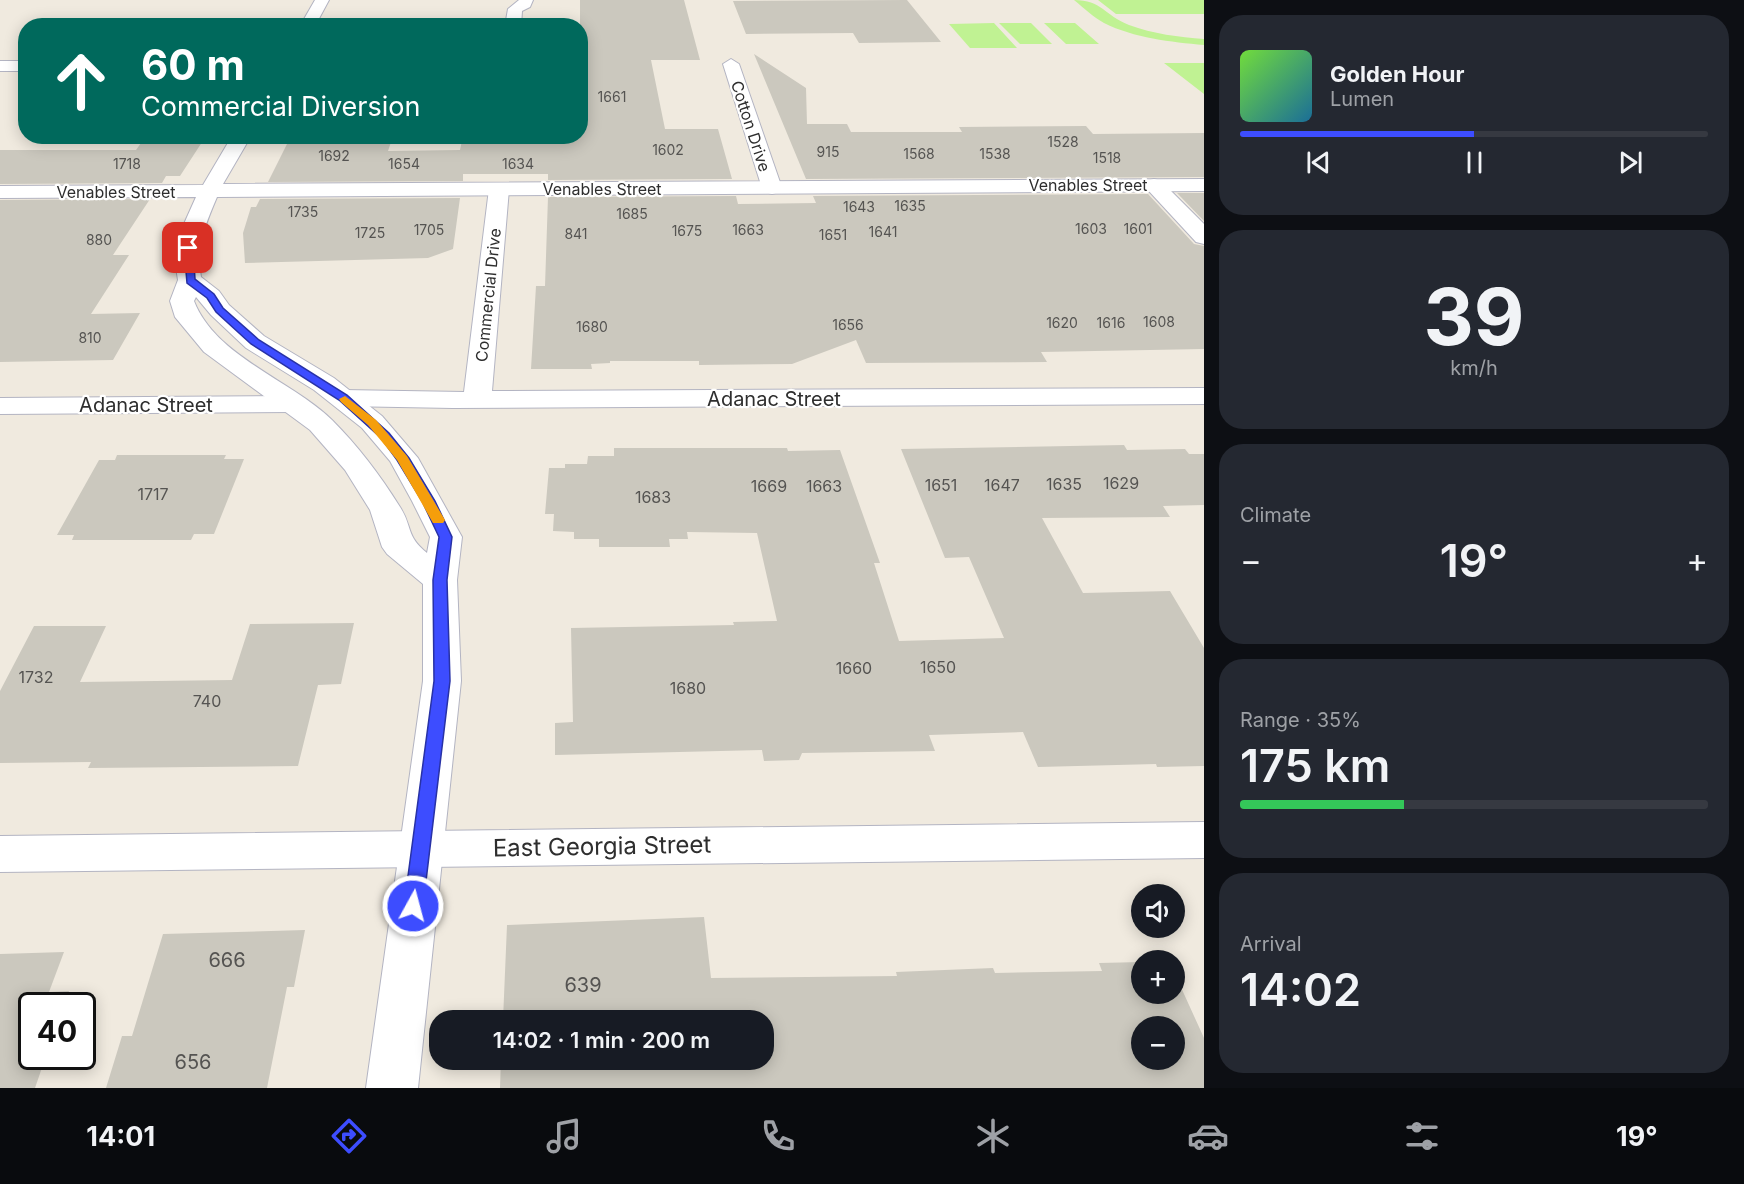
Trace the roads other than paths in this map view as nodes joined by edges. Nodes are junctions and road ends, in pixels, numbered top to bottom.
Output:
1 (322, 0) edge
2 (526, 0) edge
3 (312, 18) edge
4 (514, 18) edge
5 (731, 64) dead end
6 (0, 66) edge
7 (18, 66) edge
8 (237, 144) edge
9 (1154, 185) junction
10 (1204, 185) edge
11 (772, 188) junction
12 (499, 189) junction
13 (209, 191) junction
14 (0, 192) edge
15 (1204, 237) edge
16 (190, 280) junction
17 (1204, 396) edge
18 (343, 398) junction
19 (477, 400) junction
20 (292, 404) junction
21 (0, 406) edge
22 (440, 580) junction
23 (1204, 840) edge
24 (420, 849) junction
25 (0, 854) edge
26 (392, 1088) edge

1 - 3 street
2 - 4 street
5 - 11 street, Cotton Drive
6 - 7 street
8 - 13 street
9 - 10 street, Venables Street
9 - 11 street, Venables Street
9 - 15 street
11 - 12 street, Venables Street
12 - 13 street, Venables Street
12 - 19 street, Commercial Drive
13 - 14 street, Venables Street
13 - 16 street
16 - 18 street
16 - 20 street
17 - 19 street, Adanac Street
18 - 19 street, Adanac Street
18 - 22 street
20 - 21 street, Adanac Street
20 - 22 street
22 - 24 street
23 - 24 street, East Georgia Street
24 - 25 street, East Georgia Street
24 - 26 street

